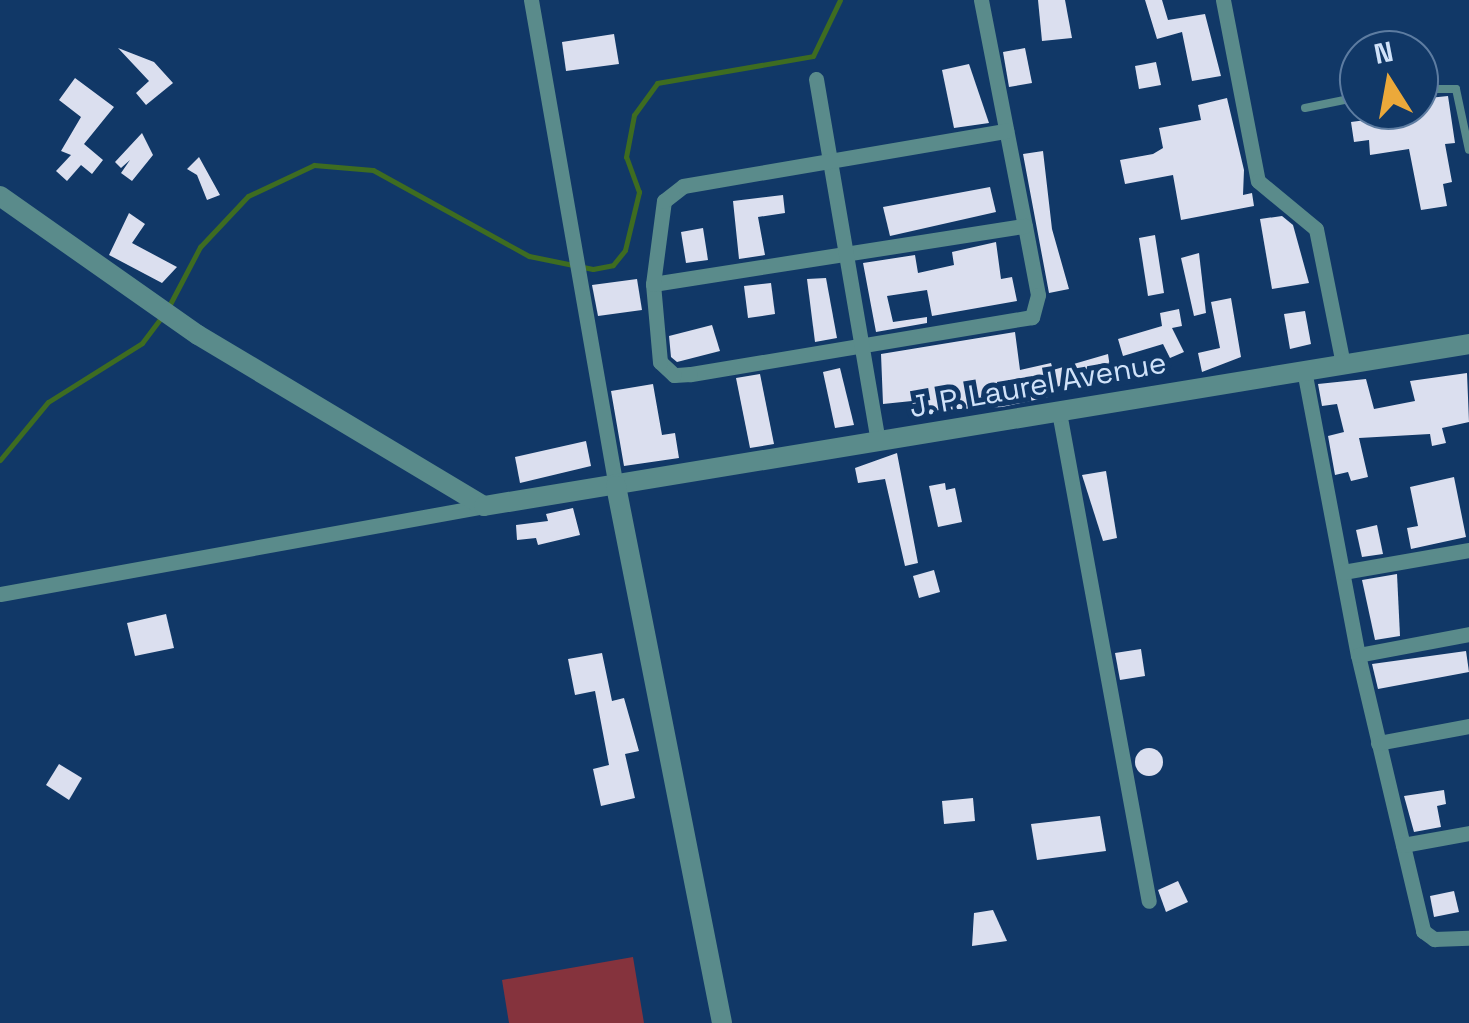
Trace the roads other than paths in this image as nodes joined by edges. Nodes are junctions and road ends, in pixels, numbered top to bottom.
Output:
1 (531, 0) edge
2 (981, 0) edge
3 (1223, 0) edge
4 (816, 79) dead end
5 (1439, 89) edge
6 (1339, 101) edge
7 (1305, 108) dead end
8 (1006, 132) junction
9 (1469, 150) edge
10 (831, 161) junction
11 (0, 196) edge
12 (1025, 226) junction
13 (848, 255) junction
14 (653, 284) junction
15 (1469, 344) edge
16 (861, 345) junction
17 (1343, 364) junction
18 (1304, 370) junction
19 (1059, 412) junction
20 (878, 442) junction
21 (616, 486) junction
22 (484, 506) junction
23 (1469, 550) edge
24 (1343, 572) junction
25 (0, 594) edge
26 (1469, 634) edge
27 (1358, 655) junction
28 (1469, 726) edge
29 (1378, 743) junction
30 (1469, 833) edge
31 (1402, 845) junction
32 (1149, 900) dead end
33 (1469, 938) edge
34 (722, 1023) edge

1 - 21 street
2 - 8 street
3 - 17 street
4 - 10 street
5 - 9 lane
6 - 7 lane
8 - 10 street
8 - 12 street
10 - 13 street
10 - 14 street
11 - 22 street
12 - 13 street
12 - 16 street
13 - 14 street
13 - 16 street
14 - 16 street
15 - 17 street, J. P. Laurel Avenue
16 - 20 street
17 - 18 street, J. P. Laurel Avenue
18 - 19 street, J. P. Laurel Avenue
18 - 24 street
19 - 20 street, J. P. Laurel Avenue
19 - 32 street
20 - 21 street, J. P. Laurel Avenue
21 - 22 street, J. P. Laurel Avenue
21 - 34 street
22 - 25 street
23 - 24 street
24 - 27 street
26 - 27 street
27 - 29 street
28 - 29 street
29 - 31 street
30 - 31 street
31 - 33 street

